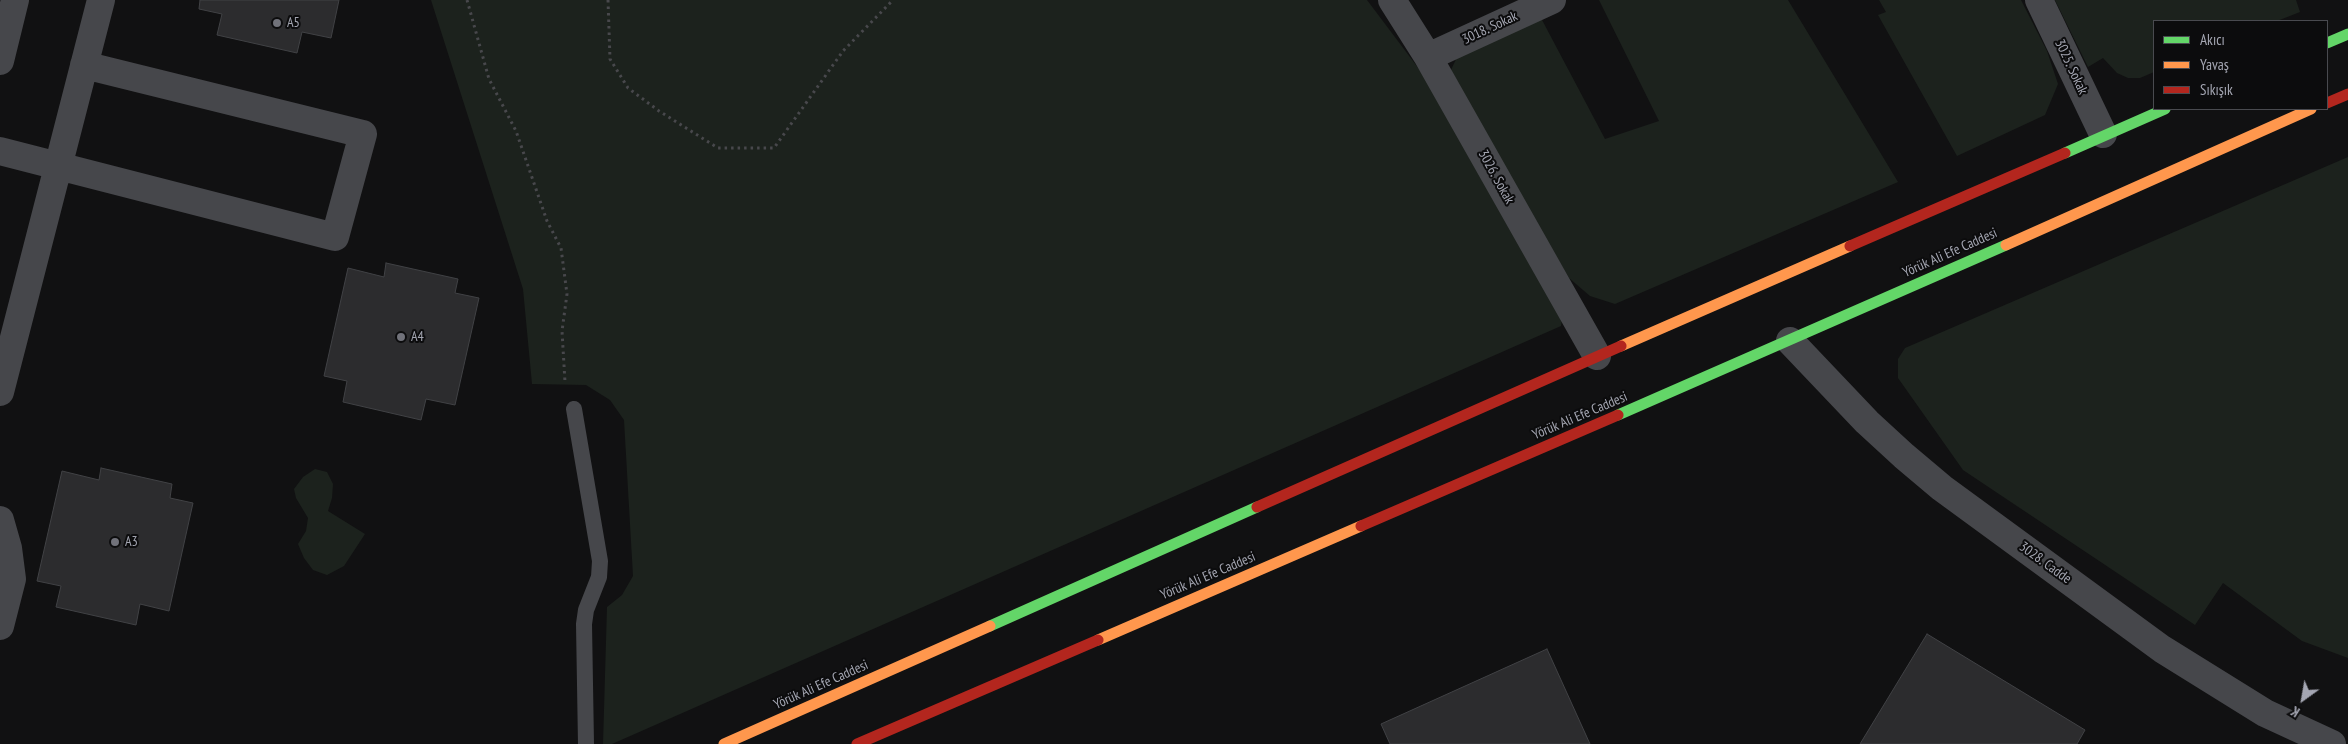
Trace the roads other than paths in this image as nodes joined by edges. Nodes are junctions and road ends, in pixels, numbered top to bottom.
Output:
1 (15, 0) edge
2 (101, 0) edge
3 (1392, 0) edge
4 (1552, 0) edge
5 (2039, 0) edge
6 (2348, 34) edge
7 (2328, 43) edge
8 (1428, 57) junction
9 (0, 61) edge
10 (84, 66) junction
11 (2348, 94) edge
12 (2328, 103) edge
13 (2163, 110) edge
14 (2309, 110) edge
15 (2103, 134) junction
16 (0, 151) edge
17 (58, 166) junction
18 (1790, 341) junction
19 (1597, 356) junction
20 (0, 392) edge
21 (574, 409) road end
22 (0, 520) edge
23 (0, 626) edge
24 (586, 744) edge
25 (724, 744) edge
26 (857, 744) edge
27 (2332, 744) edge

1 - 9 street
2 - 10 street
3 - 8 street, 3026. Sokak
4 - 8 street, 3018. Sokak
5 - 15 street, 3025. Sokak
6 - 7 street
8 - 19 street, 3026. Sokak
10 - 17 street
10 - 17 street
11 - 12 street
13 - 15 street, Yörük Ali Efe Caddesi
14 - 18 street, Yörük Ali Efe Caddesi
15 - 19 street, Yörük Ali Efe Caddesi
16 - 17 street
17 - 20 street
18 - 26 street, Yörük Ali Efe Caddesi
18 - 27 street, 3028. Cadde
19 - 25 street, Yörük Ali Efe Caddesi
21 - 24 lane
22 - 23 street

